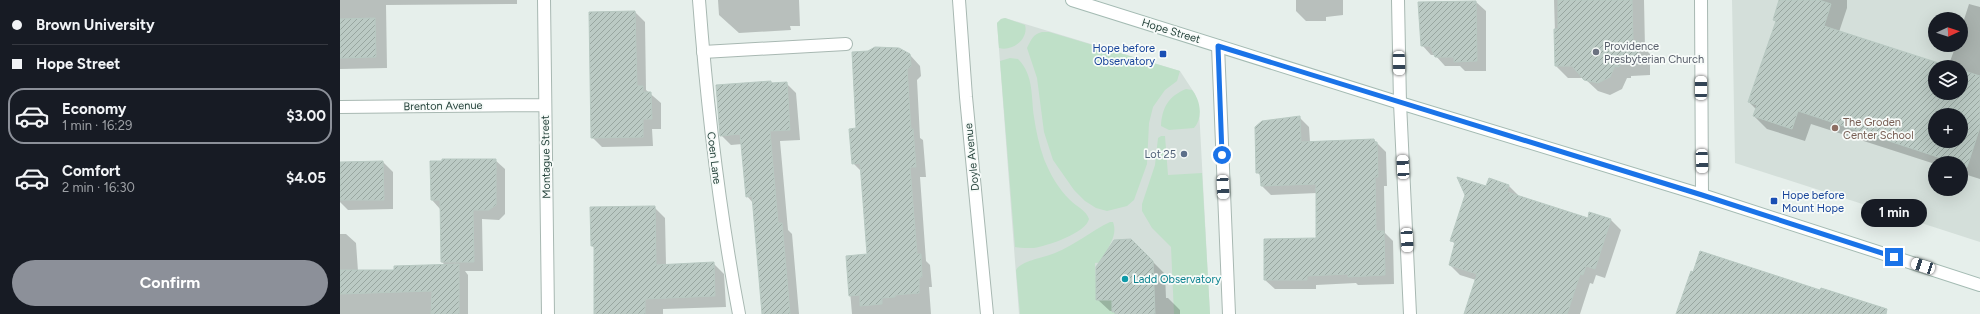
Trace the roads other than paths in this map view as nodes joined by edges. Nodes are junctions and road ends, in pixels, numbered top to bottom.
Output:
1 (544, 0) edge
2 (699, 0) edge
3 (958, 0) edge
4 (1072, 0) edge
5 (1398, 0) edge
6 (1701, 0) edge
7 (846, 44) dead end
8 (1218, 46) junction
9 (703, 52) junction
10 (1400, 103) junction
11 (545, 106) junction
12 (340, 107) edge
13 (1702, 195) junction
14 (1980, 285) edge
15 (548, 314) edge
16 (740, 314) edge
17 (987, 314) edge
18 (1229, 314) edge
19 (1410, 314) edge

1 - 11 street, Montague Street
2 - 9 street, Coen Lane
3 - 17 street, Doyle Avenue
4 - 8 street, Hope Street
5 - 10 street
6 - 13 street
7 - 9 street
8 - 10 street, Hope Street
8 - 18 street
9 - 16 street, Coen Lane
10 - 13 street, Hope Street
10 - 19 street
11 - 12 street, Brenton Avenue
11 - 15 street, Montague Street
13 - 14 street, Hope Street

